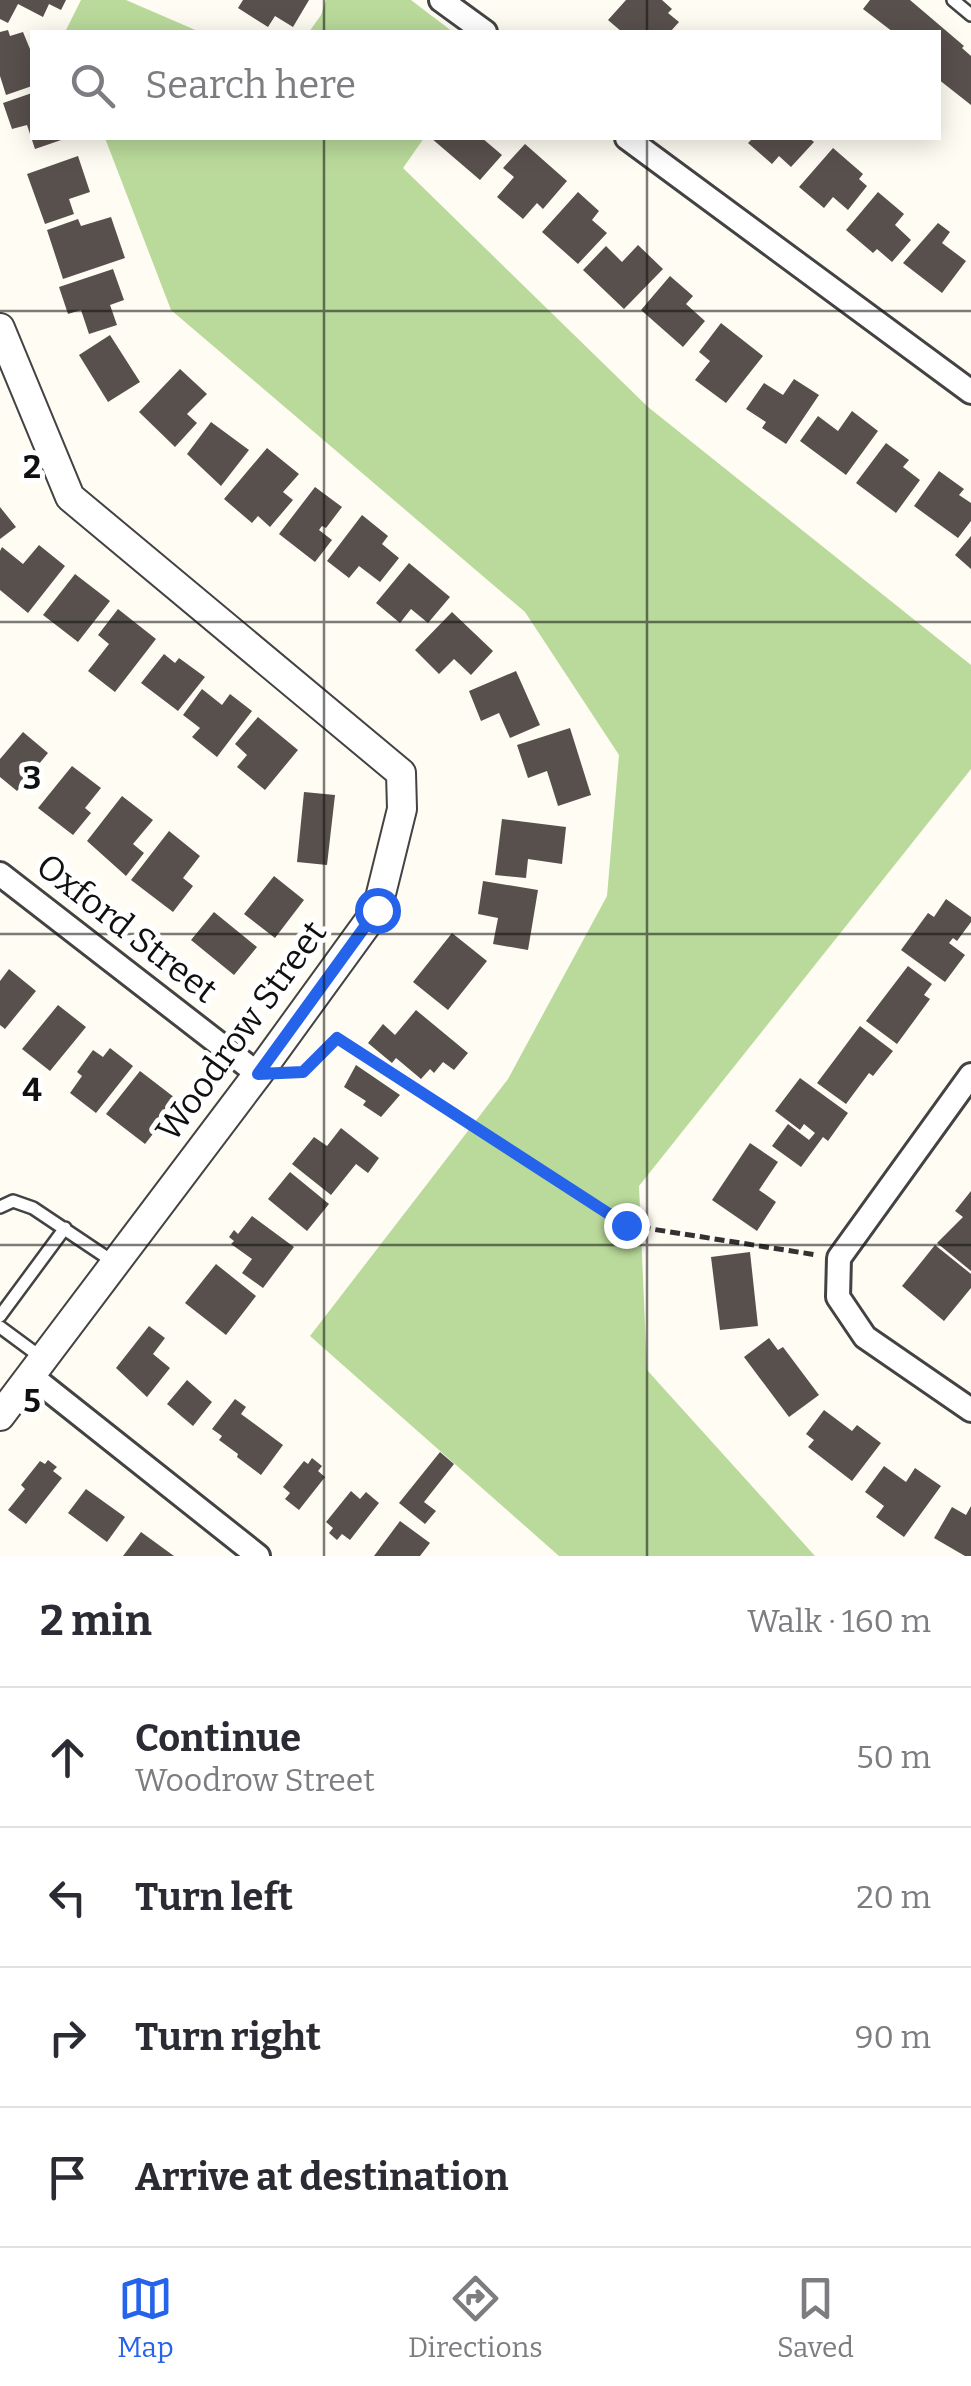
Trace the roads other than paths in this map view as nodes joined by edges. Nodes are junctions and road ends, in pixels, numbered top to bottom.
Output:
1 (441, 0) edge
2 (952, 0) edge
3 (971, 15) edge
4 (482, 30) edge
5 (630, 140) edge
6 (0, 328) edge
7 (971, 392) edge
8 (0, 874) edge
9 (258, 1074) junction
10 (971, 1075) edge
11 (0, 1207) edge
12 (65, 1228) junction
13 (115, 1263) junction
14 (0, 1316) edge
15 (0, 1326) edge
16 (36, 1366) junction
17 (971, 1410) edge
18 (0, 1416) edge
19 (258, 1556) edge

1 - 4 street
2 - 3 lane
5 - 7 street
6 - 9 street, Woodrow Street
8 - 9 street, Oxford Street
9 - 13 street, Woodrow Street
10 - 17 street
11 - 12 lane
12 - 13 lane
12 - 14 lane
13 - 16 street, Woodrow Street
15 - 16 lane
16 - 18 street, Woodrow Street
16 - 19 street

